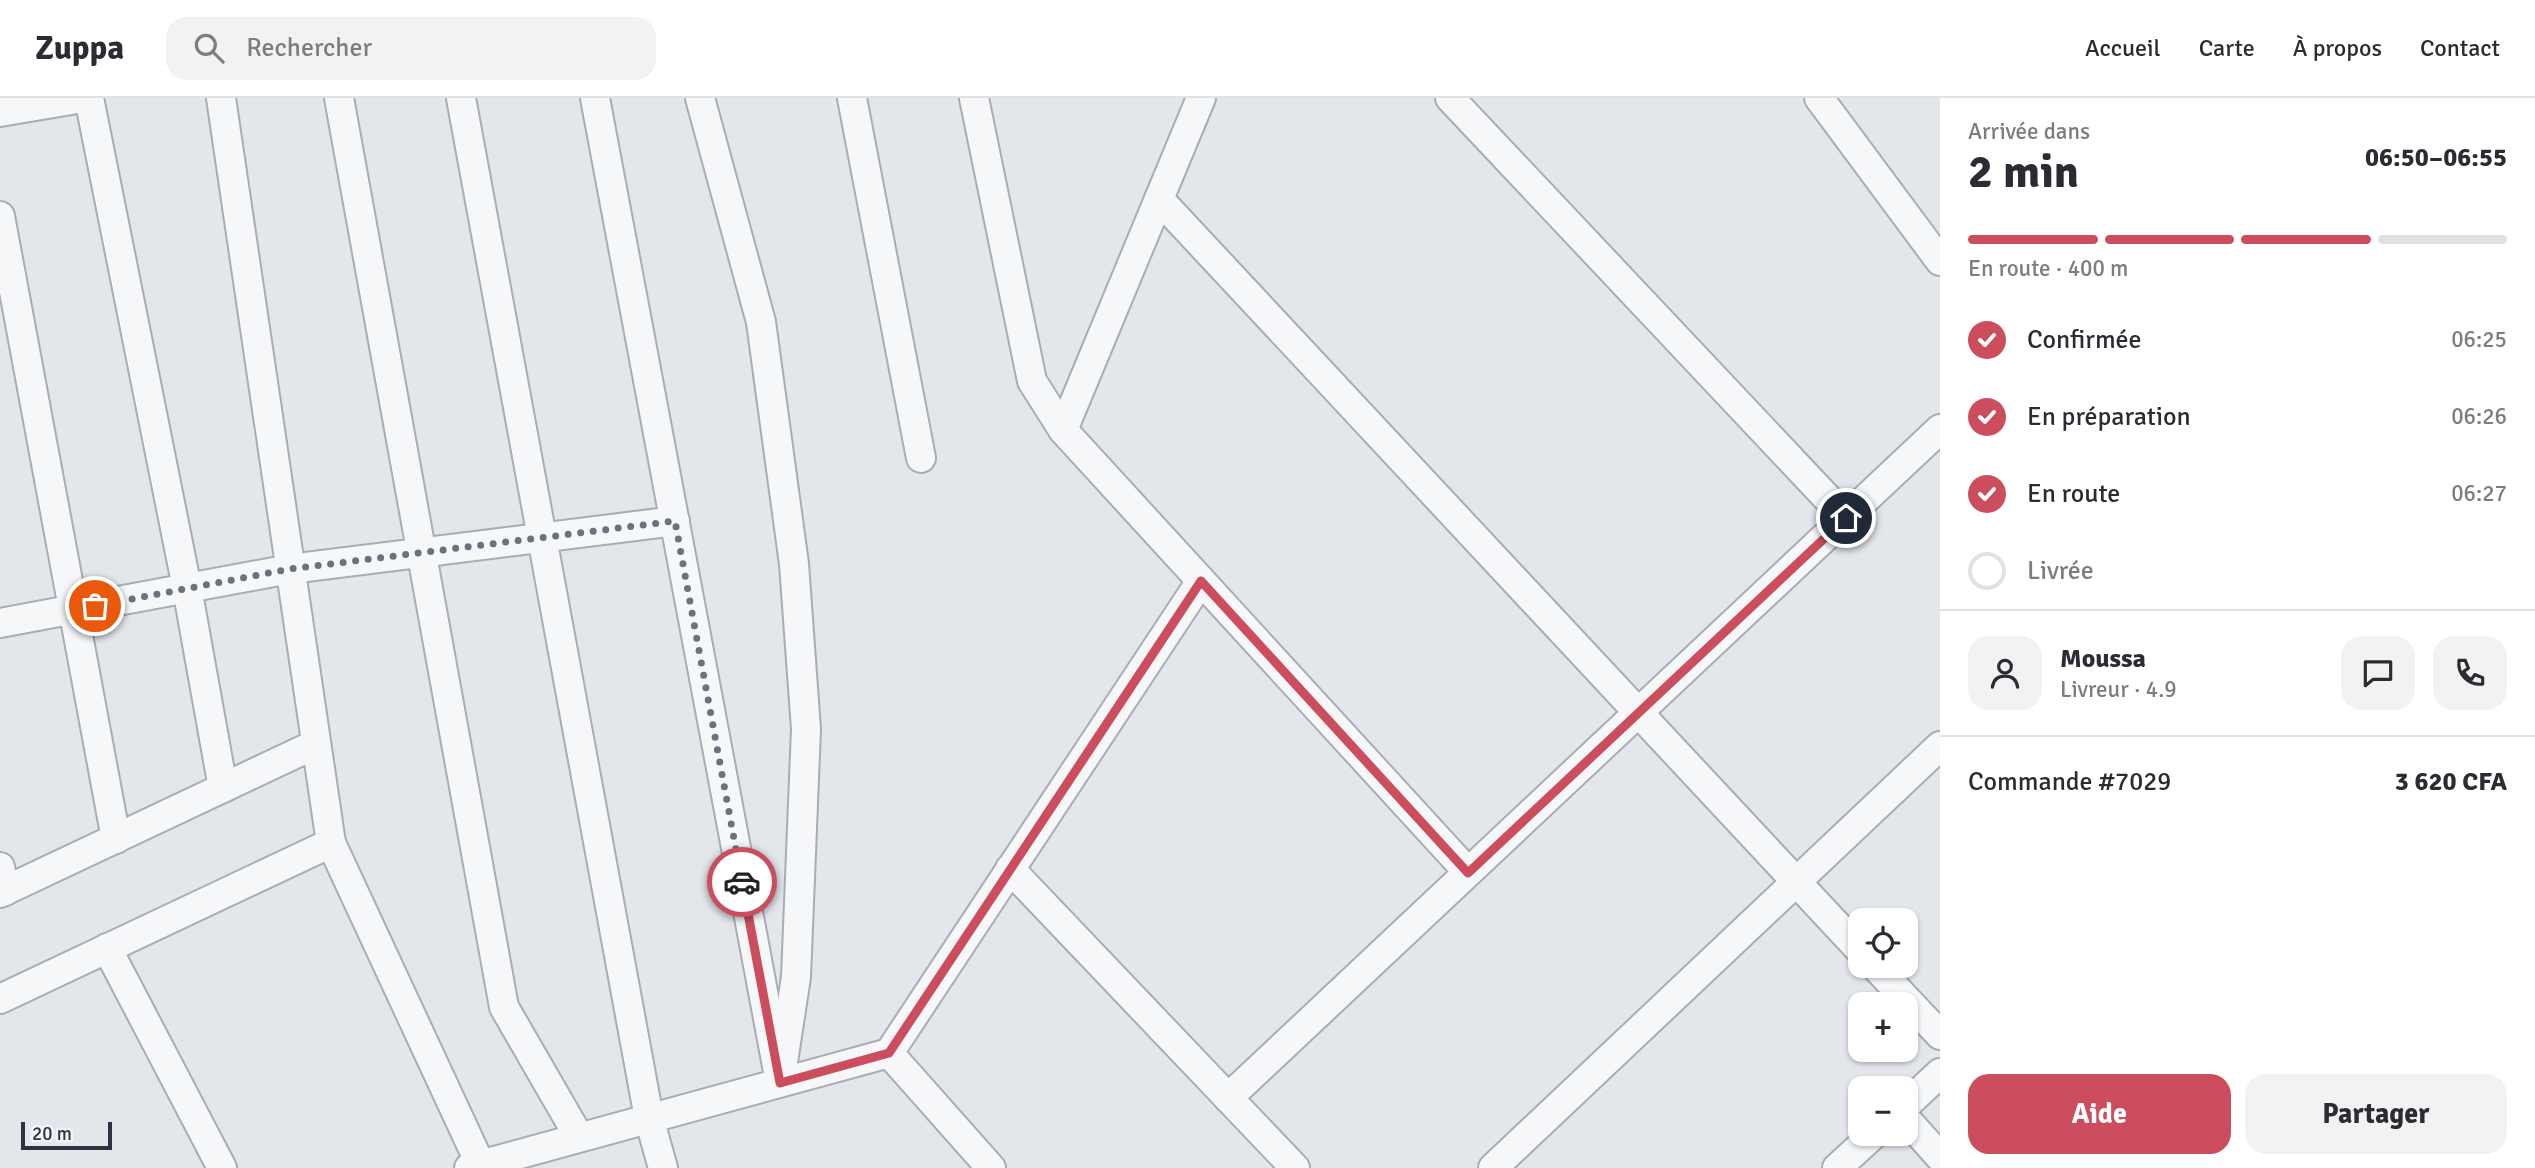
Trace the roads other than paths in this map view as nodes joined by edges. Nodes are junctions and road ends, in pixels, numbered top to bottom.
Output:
1 (83, 98) edge
2 (89, 98) edge
3 (221, 98) edge
4 (339, 98) edge
5 (461, 98) edge
6 (594, 98) edge
7 (701, 98) edge
8 (852, 98) edge
9 (974, 98) edge
10 (1450, 98) edge
11 (1819, 98) edge
12 (1196, 100) edge
13 (0, 113) edge
14 (1159, 199) junction
15 (0, 216) edge
16 (1940, 261) edge
17 (1940, 429) edge
18 (1063, 430) junction
19 (921, 458) dead end
20 (1846, 518) junction
21 (675, 521) junction
22 (542, 538) junction
23 (423, 553) junction
24 (290, 569) junction
25 (1201, 581) junction
26 (187, 588) junction
27 (72, 610) junction
28 (0, 623) edge
29 (1639, 712) junction
30 (316, 744) junction
31 (1940, 746) edge
32 (223, 788) junction
33 (116, 839) junction
34 (331, 843) junction
35 (1010, 869) junction
36 (1468, 873) junction
37 (1796, 881) junction
38 (2, 884) edge
39 (1848, 937) edge
40 (107, 948) junction
41 (1886, 978) edge
42 (0, 999) edge
43 (1940, 1035) edge
44 (889, 1053) junction
45 (1940, 1073) edge
46 (780, 1083) junction
47 (1918, 1094) edge
48 (1228, 1098) junction
49 (649, 1118) junction
50 (1918, 1132) edge
51 (579, 1137) junction
52 (1861, 1146) edge
53 (1940, 1157) edge
54 (477, 1167) edge
55 (222, 1168) edge
56 (663, 1168) edge
57 (991, 1168) edge
58 (1295, 1168) edge
59 (1493, 1168) edge
60 (1838, 1168) edge

1 - 13 street
2 - 26 street
3 - 24 street
4 - 23 street
5 - 22 street
6 - 21 street
7 - 46 street
8 - 19 street
9 - 18 street
10 - 20 street
11 - 16 street
12 - 14 street
14 - 18 street
14 - 29 street
15 - 27 street
17 - 20 street
18 - 25 street
20 - 29 street
21 - 22 street
21 - 46 street
22 - 23 street
22 - 49 street
23 - 24 street
23 - 51 street
24 - 26 street
24 - 30 street
25 - 35 street
25 - 36 street
26 - 27 street
26 - 32 street
27 - 28 street
27 - 33 street
29 - 36 street
29 - 37 street
30 - 32 street
30 - 34 street
31 - 37 street
32 - 33 street
33 - 38 street
34 - 40 street
34 - 54 street
35 - 44 street
35 - 48 street
36 - 48 street
37 - 39 street
37 - 59 street
40 - 42 street
40 - 55 street
41 - 43 street
44 - 46 street
44 - 57 street
45 - 47 street
46 - 49 street
48 - 58 street
49 - 51 street
49 - 56 street
50 - 53 street
51 - 54 street
52 - 60 street

